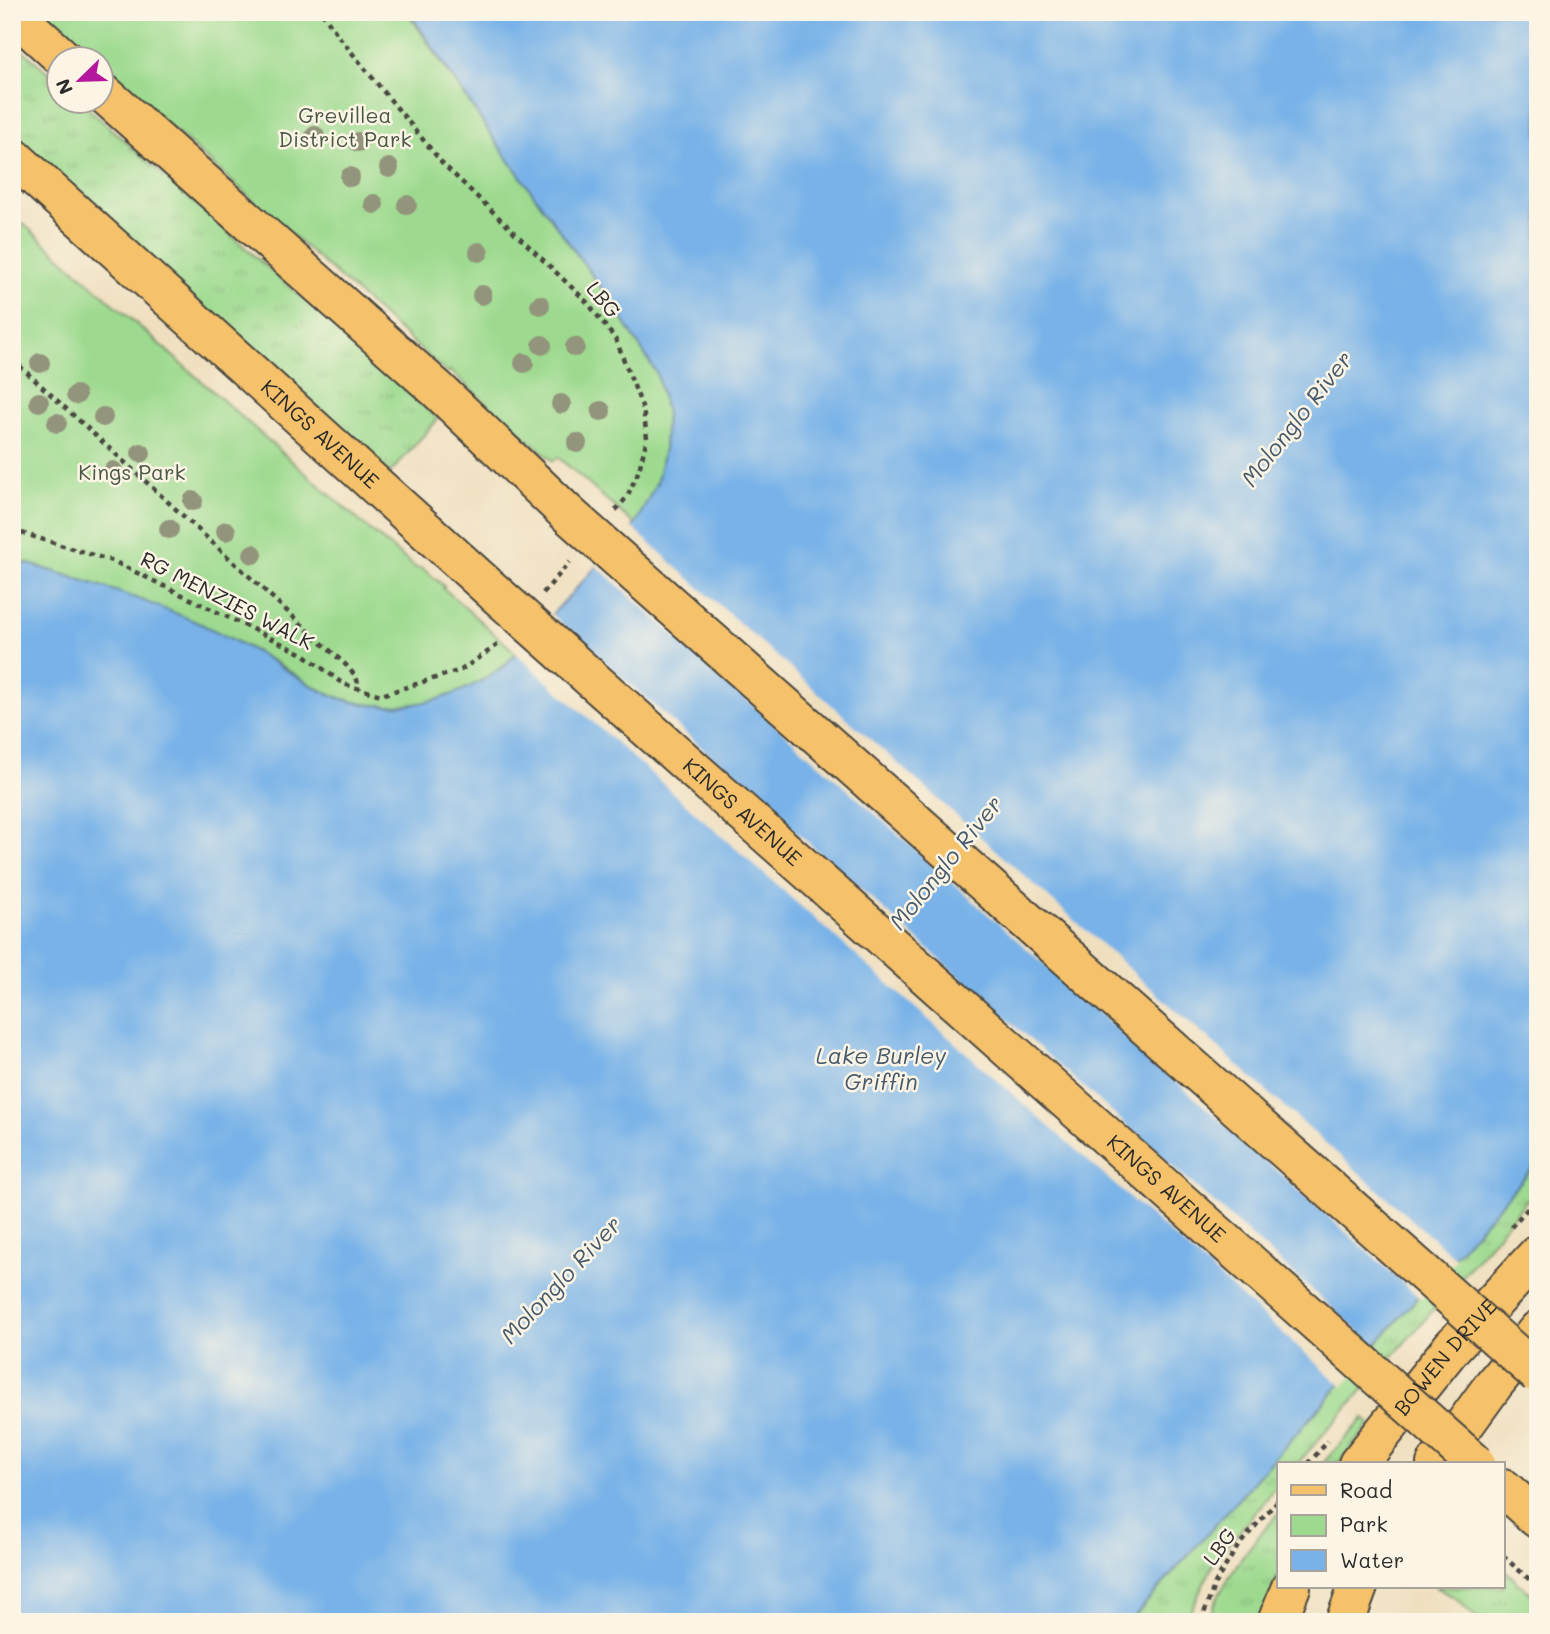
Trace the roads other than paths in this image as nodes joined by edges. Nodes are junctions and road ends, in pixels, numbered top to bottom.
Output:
1 (12, 12) edge
2 (50, 46) edge
3 (116, 104) edge
4 (12, 156) edge
5 (1538, 1254) edge
6 (1538, 1330) edge
7 (1538, 1374) edge
8 (1360, 1462) edge
9 (1437, 1462) edge
10 (1474, 1462) edge
11 (1504, 1489) edge
12 (1538, 1519) edge
13 (1291, 1588) edge
14 (1358, 1588) edge
15 (1277, 1622) edge
16 (1345, 1622) edge

1 - 2 main road
3 - 7 main road, bridge
4 - 10 main road, KINGS AVENUE, bridge
5 - 8 main road, BOWEN DRIVE
6 - 9 main road
11 - 12 main road
13 - 15 main road
14 - 16 main road

